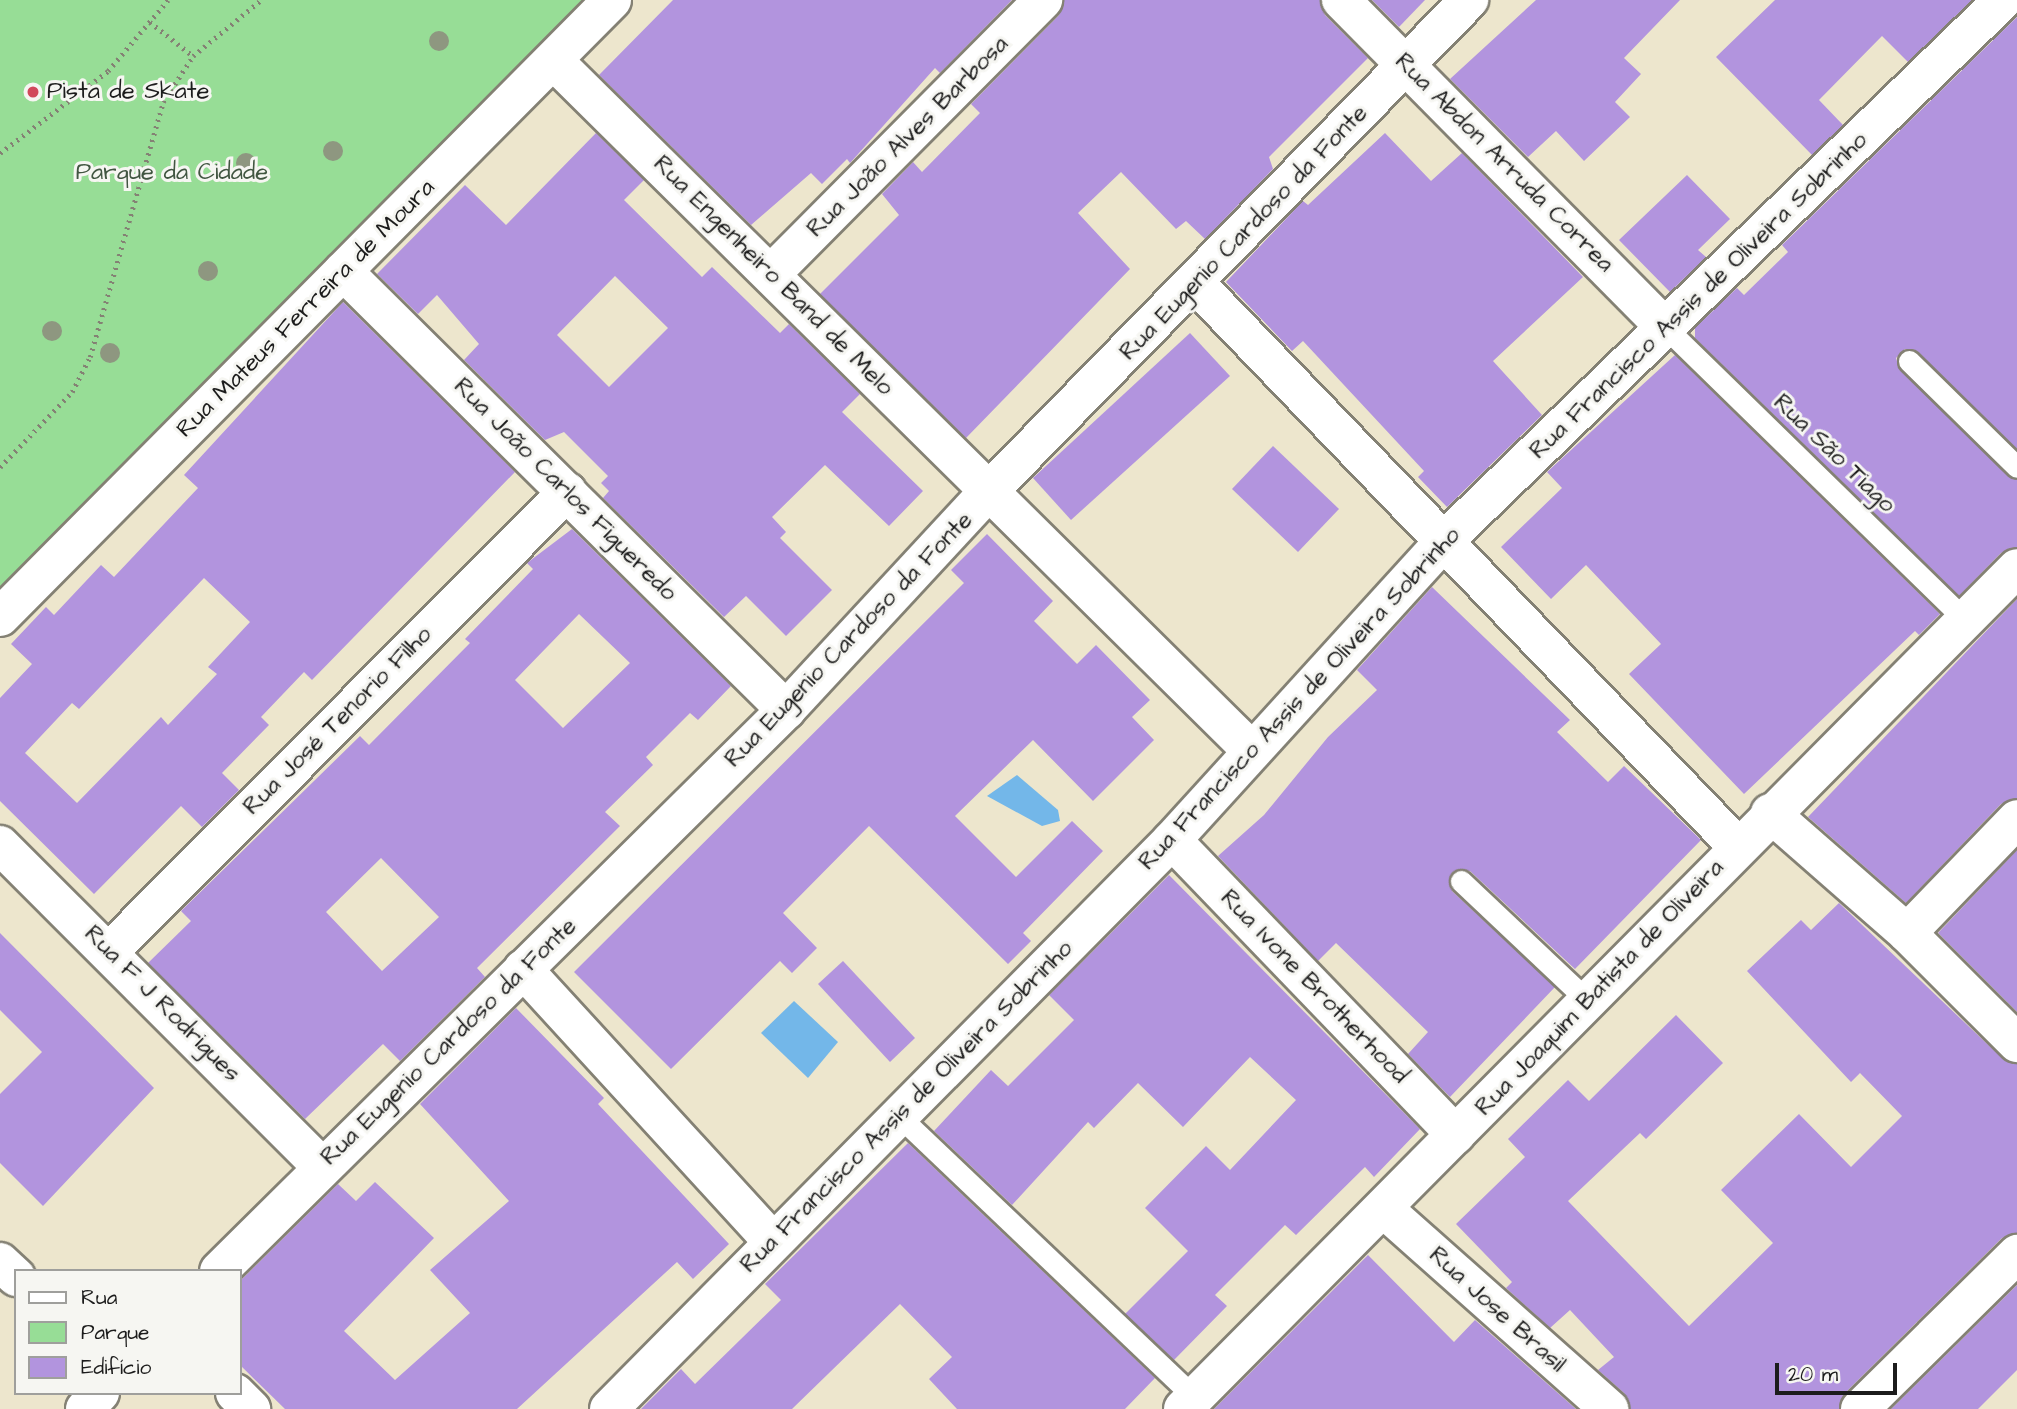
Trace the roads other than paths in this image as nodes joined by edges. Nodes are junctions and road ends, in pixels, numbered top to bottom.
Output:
1 (612, 0) edge
2 (1043, 0) edge
3 (1341, 0) edge
4 (1469, 0) edge
5 (2003, 0) edge
6 (555, 62) junction
7 (1407, 64) junction
8 (342, 271) junction
9 (772, 273) junction
10 (1197, 285) junction
11 (1665, 327) junction
12 (1909, 361) dead end
13 (2017, 467) edge
14 (989, 491) junction
15 (567, 492) junction
16 (1446, 539) junction
17 (2017, 568) edge
18 (0, 617) edge
19 (1965, 620) junction
20 (786, 710) junction
21 (1252, 751) junction
22 (1770, 813) junction
23 (2017, 819) edge
24 (1172, 840) junction
25 (0, 845) edge
26 (1738, 847) junction
27 (1461, 881) dead end
28 (1907, 933) junction
29 (110, 951) junction
30 (523, 969) junction
31 (1588, 1001) junction
32 (2017, 1043) edge
33 (900, 1117) junction
34 (1456, 1135) junction
35 (321, 1167) junction
36 (1385, 1210) junction
37 (772, 1241) junction
38 (2017, 1254) edge
39 (0, 1262) edge
40 (221, 1269) edge
41 (14, 1275) edge
42 (98, 1395) edge
43 (237, 1395) edge
44 (1189, 1403) edge
45 (85, 1409) edge
46 (251, 1409) edge
47 (609, 1409) edge
48 (1609, 1409) edge
49 (1860, 1409) edge

1 - 6 street, Rua Mateus Ferreira de Moura
2 - 9 street, Rua João Alves Barbosa
3 - 7 street, Rua Abdon Arruda Correa
4 - 7 street, Rua Eugenio Cardoso da Fonte
5 - 11 street, Rua Francisco Assis de Oliveira Sobrinho
6 - 8 street, Rua Mateus Ferreira de Moura
6 - 9 street, Rua Engenheiro Band de Melo
7 - 10 street, Rua Eugenio Cardoso da Fonte
7 - 11 street, Rua Abdon Arruda Correa
8 - 15 street, Rua João Carlos Figueredo
8 - 18 street, Rua Mateus Ferreira de Moura
9 - 14 street, Rua Engenheiro Band de Melo
10 - 14 street, Rua Eugenio Cardoso da Fonte
10 - 16 street
11 - 16 street, Rua Francisco Assis de Oliveira Sobrinho
11 - 19 lane, Rua São Tiago
12 - 13 lane
14 - 20 street, Rua Eugenio Cardoso da Fonte
14 - 21 street, Rua Engenheiro Band de Melo
15 - 20 street, Rua João Carlos Figueredo
15 - 29 street, Rua José Tenorio Filho
16 - 21 street, Rua Francisco Assis de Oliveira Sobrinho
16 - 26 street
17 - 19 street, Rua Joaquim Batista de Oliveira
19 - 22 street, Rua Joaquim Batista de Oliveira
20 - 30 street, Rua Eugenio Cardoso da Fonte
21 - 24 street, Rua Francisco Assis de Oliveira Sobrinho
22 - 26 street, Rua Joaquim Batista de Oliveira
22 - 28 street
23 - 28 street
24 - 33 street, Rua Francisco Assis de Oliveira Sobrinho
24 - 34 street, Rua Ivone Brotherhood
25 - 29 street, Rua F J Rodrigues
26 - 31 street, Rua Joaquim Batista de Oliveira
27 - 31 lane
28 - 32 street
29 - 35 street, Rua F J Rodrigues
30 - 35 street, Rua Eugenio Cardoso da Fonte
30 - 37 street
31 - 34 street, Rua Joaquim Batista de Oliveira
33 - 37 street, Rua Francisco Assis de Oliveira Sobrinho
33 - 44 lane
34 - 36 street, Rua Joaquim Batista de Oliveira
35 - 40 street, Rua Eugenio Cardoso da Fonte
36 - 44 street, Rua Joaquim Batista de Oliveira
36 - 48 street, Rua Jose Brasil
37 - 47 street, Rua Francisco Assis de Oliveira Sobrinho
38 - 49 street
39 - 41 street
42 - 45 street
43 - 46 street

